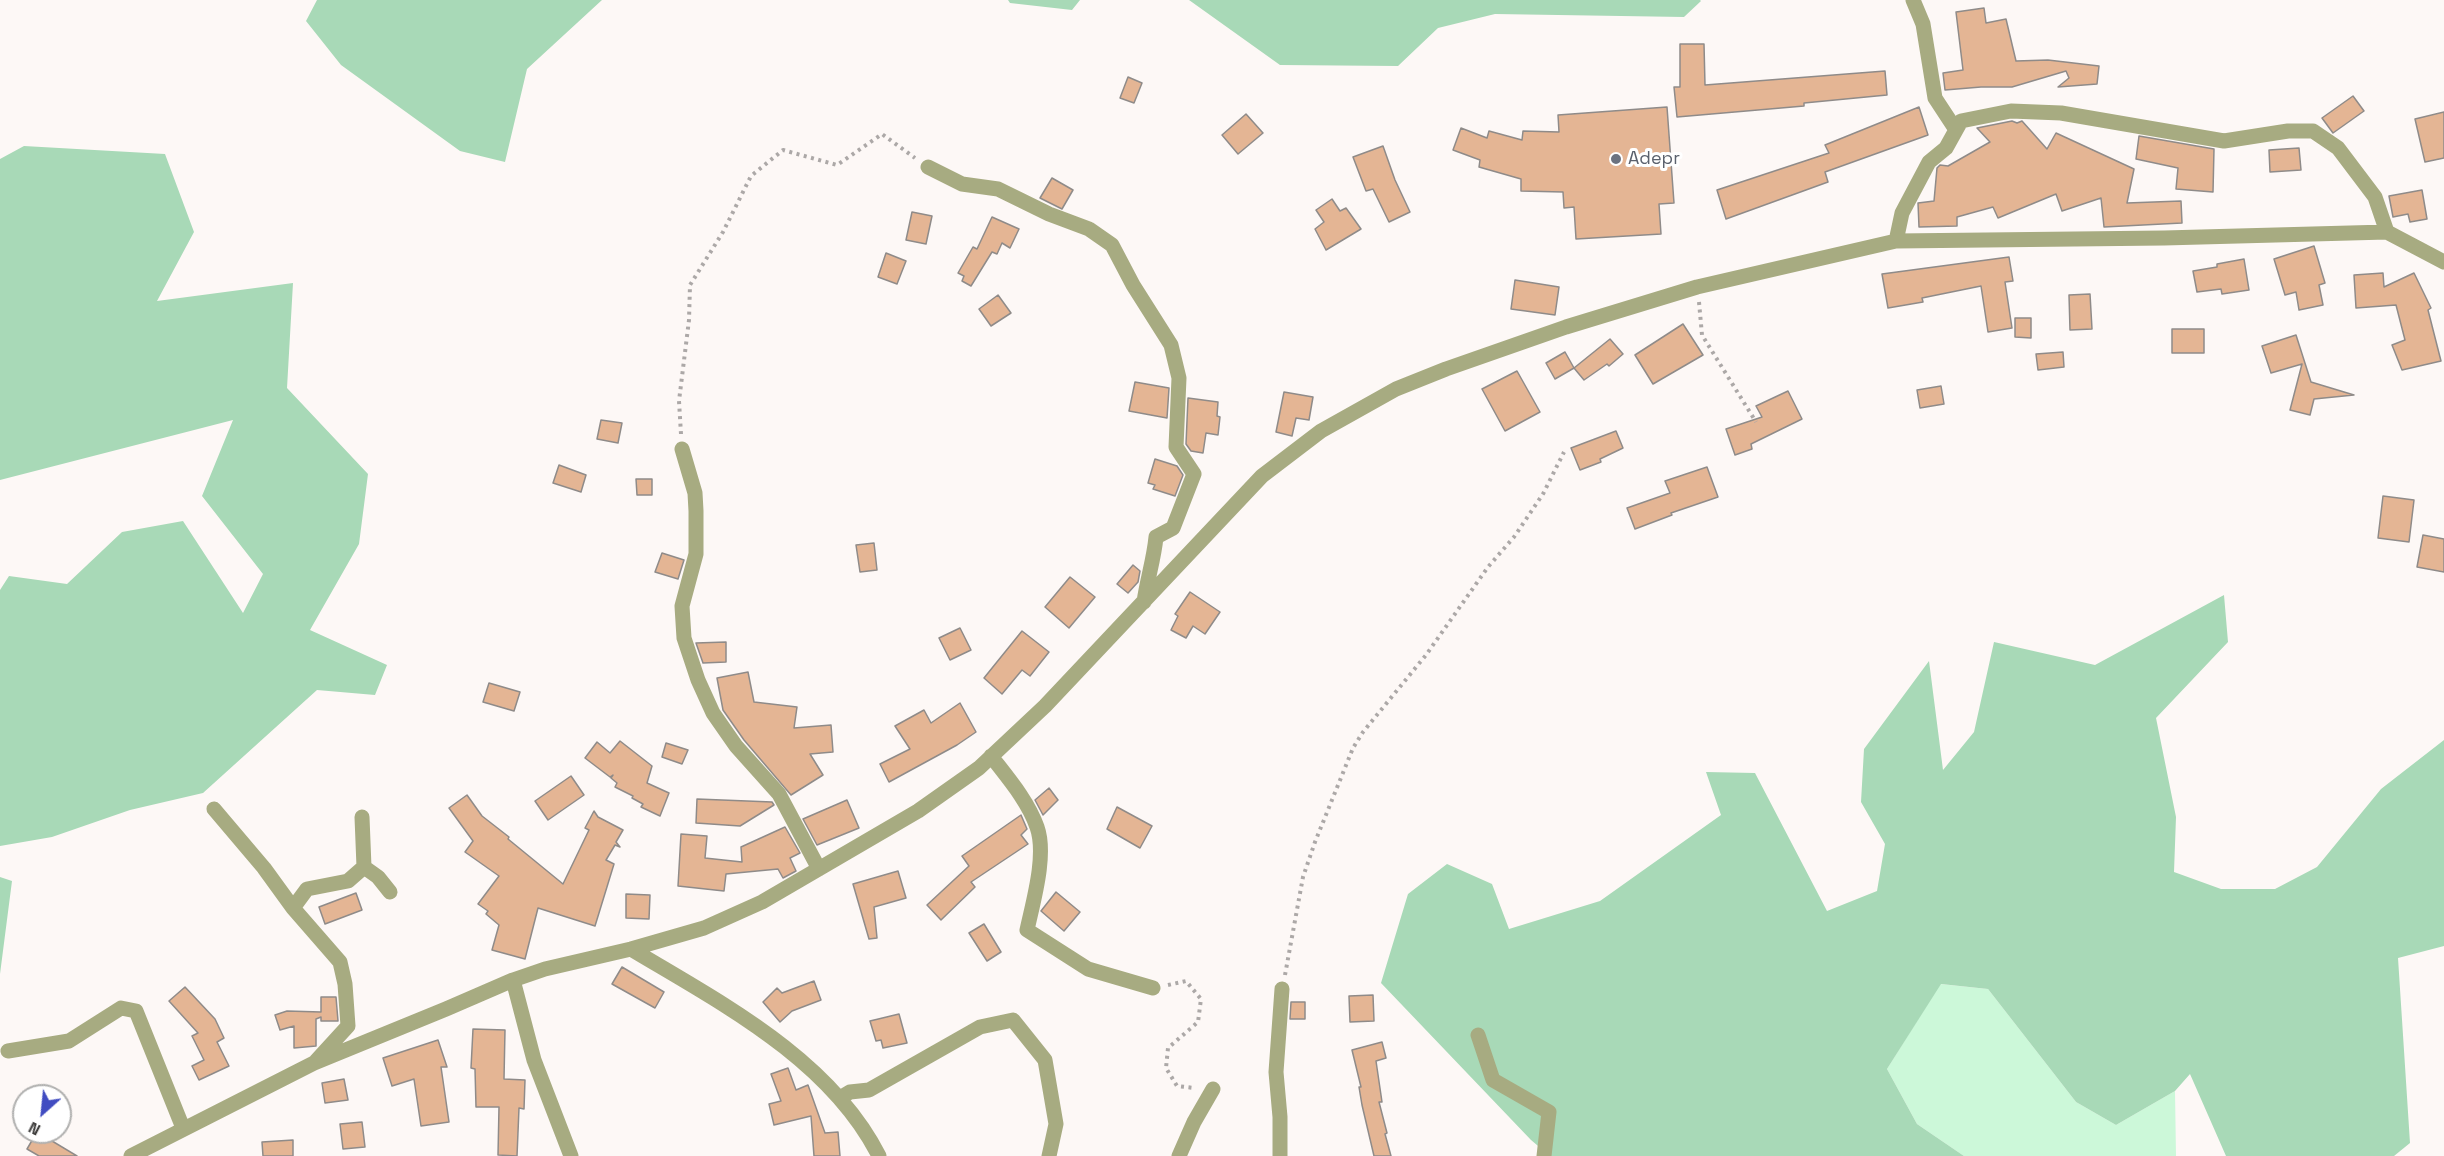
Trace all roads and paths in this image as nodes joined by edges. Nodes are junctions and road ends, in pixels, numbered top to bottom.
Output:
1 (1912, 0) edge
2 (1956, 130) junction
3 (928, 167) joint
4 (2387, 232) junction
5 (1896, 241) junction
6 (2444, 262) edge
7 (1697, 287) junction
8 (1756, 422) dead end
9 (682, 449) joint
10 (1564, 452) dead end
11 (1144, 602) junction
12 (991, 756) junction
13 (214, 809) dead end
14 (362, 817) dead end
15 (364, 867) junction
16 (819, 869) junction
17 (390, 892) dead end
18 (293, 908) junction
19 (631, 949) junction
20 (513, 980) junction
21 (1154, 988) joint
22 (1282, 989) joint
23 (1478, 1035) dead end
24 (8, 1051) dead end
25 (314, 1063) junction
26 (1213, 1089) joint
27 (840, 1098) junction
28 (183, 1128) junction
29 (130, 1156) edge
30 (571, 1156) edge
31 (879, 1156) edge
32 (1049, 1156) edge
33 (1179, 1156) edge
34 (1280, 1156) edge
35 (1544, 1156) edge

1 - 2 street
2 - 4 street
2 - 5 street
3 - 9 path
3 - 11 street
4 - 5 street
4 - 6 street
5 - 7 street
7 - 8 path
7 - 11 street
9 - 16 street
10 - 22 path
11 - 12 street
12 - 16 street
12 - 21 street
13 - 18 street
14 - 15 street
15 - 17 street
15 - 18 street
16 - 19 street
18 - 25 street
19 - 20 street
19 - 27 street
20 - 25 street
20 - 30 street
21 - 26 path
22 - 34 street
23 - 35 street
24 - 28 street
25 - 28 street
26 - 33 street
27 - 31 street
27 - 32 street
28 - 29 street

